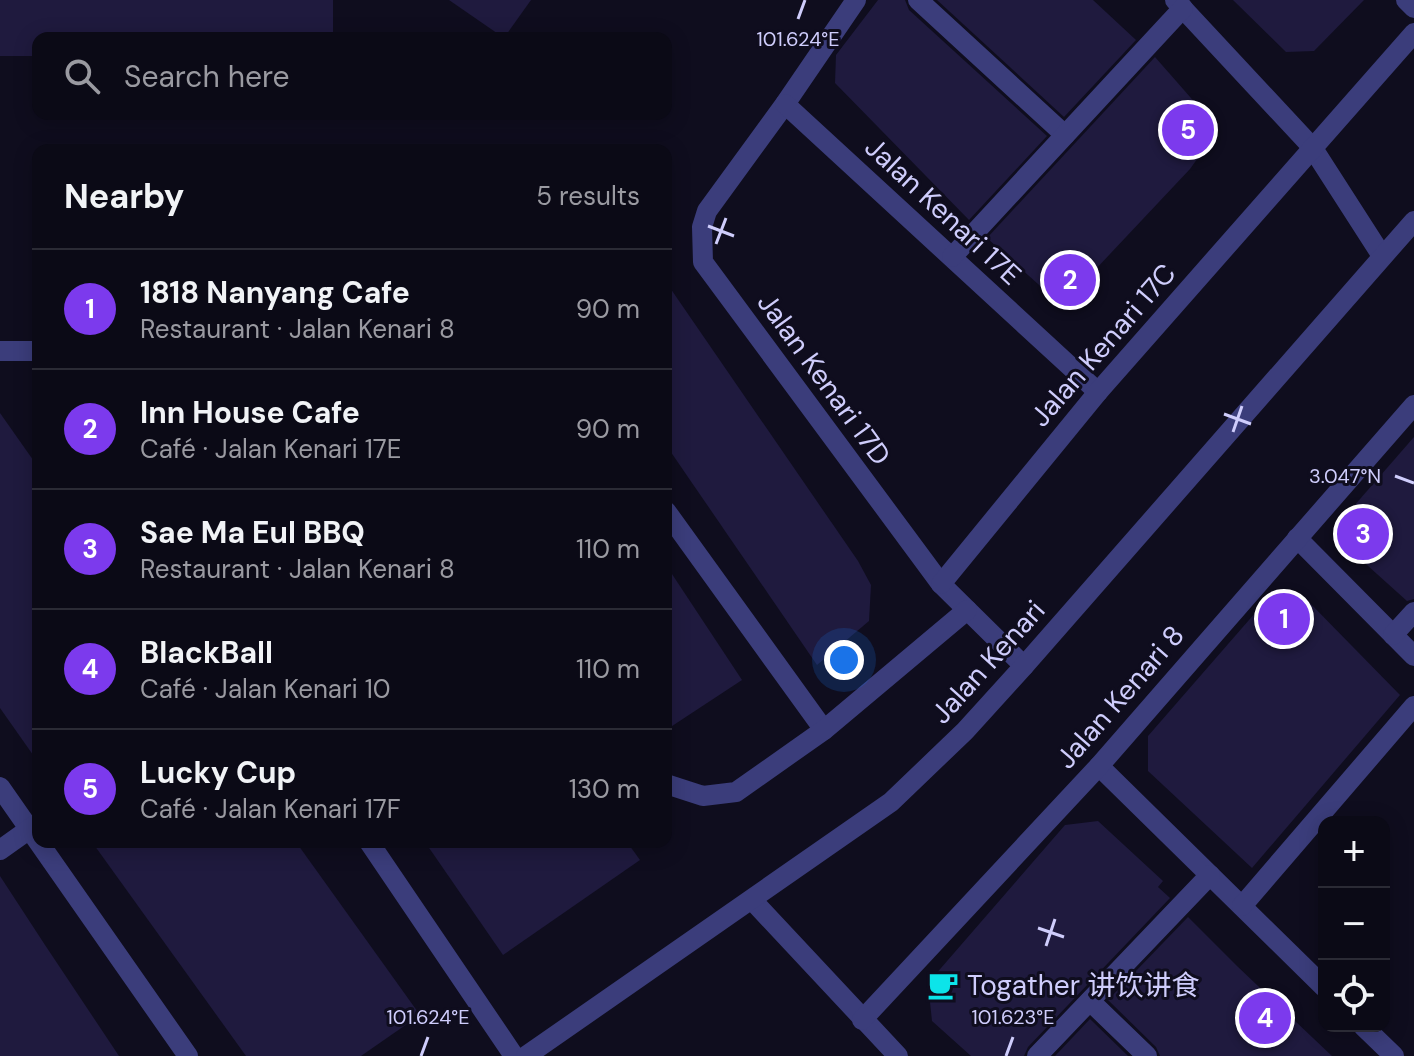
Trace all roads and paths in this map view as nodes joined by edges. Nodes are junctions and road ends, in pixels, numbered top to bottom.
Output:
1 (856, 0) edge
2 (918, 0) edge
3 (1406, 0) edge
4 (1179, 4) edge
5 (1414, 8) edge
6 (1414, 33) edge
7 (785, 104) junction
8 (1065, 135) junction
9 (1312, 147) junction
10 (1414, 221) edge
11 (1382, 256) junction
12 (952, 257) junction
13 (0, 351) edge
14 (32, 354) edge
15 (1098, 392) junction
16 (1414, 405) edge
17 (672, 519) edge
18 (1297, 538) junction
19 (941, 584) junction
20 (967, 610) junction
21 (1414, 612) edge
22 (1393, 635) junction
23 (1414, 656) edge
24 (1024, 666) junction
25 (1414, 706) edge
26 (824, 730) junction
27 (1099, 766) junction
28 (672, 786) edge
29 (0, 787) edge
30 (32, 824) edge
31 (32, 827) edge
32 (49, 848) edge
33 (373, 848) edge
34 (0, 850) edge
35 (1210, 875) junction
36 (752, 900) junction
37 (1242, 906) junction
38 (1318, 981) edge
39 (1090, 1001) junction
40 (862, 1020) junction
41 (1369, 1032) edge
42 (188, 1056) edge
43 (514, 1056) edge
44 (526, 1056) edge
45 (898, 1056) edge
46 (1037, 1056) edge
47 (1147, 1056) edge
48 (1394, 1056) edge

1 - 7 street, Jalan Kenari 17D
2 - 8 street
3 - 5 street
4 - 8 street
4 - 9 street
6 - 9 street, Jalan Kenari 17C
7 - 12 street, Jalan Kenari 17E
7 - 19 street, Jalan Kenari 17D
8 - 12 street
9 - 11 street
9 - 15 street, Jalan Kenari 17C
10 - 11 street, Jalan Kenari
11 - 24 street, Jalan Kenari
12 - 15 street, Jalan Kenari 17E
13 - 14 street
15 - 19 street, Jalan Kenari 17C
16 - 18 street, Jalan Kenari 8
17 - 26 street
18 - 22 street
18 - 27 street, Jalan Kenari 8
19 - 20 street, Jalan Kenari 17D
20 - 24 street, Jalan Kenari 17D
20 - 26 street
21 - 22 street
22 - 23 street
24 - 36 street, Jalan Kenari
25 - 37 street
26 - 28 street
27 - 35 street
27 - 40 street, Jalan Kenari 8
29 - 30 street
31 - 34 street
32 - 42 street
33 - 43 street
35 - 37 street
35 - 39 street
36 - 40 street
36 - 44 street, Jalan Kenari
37 - 38 street
39 - 46 street
39 - 47 street
40 - 45 street
41 - 48 street

